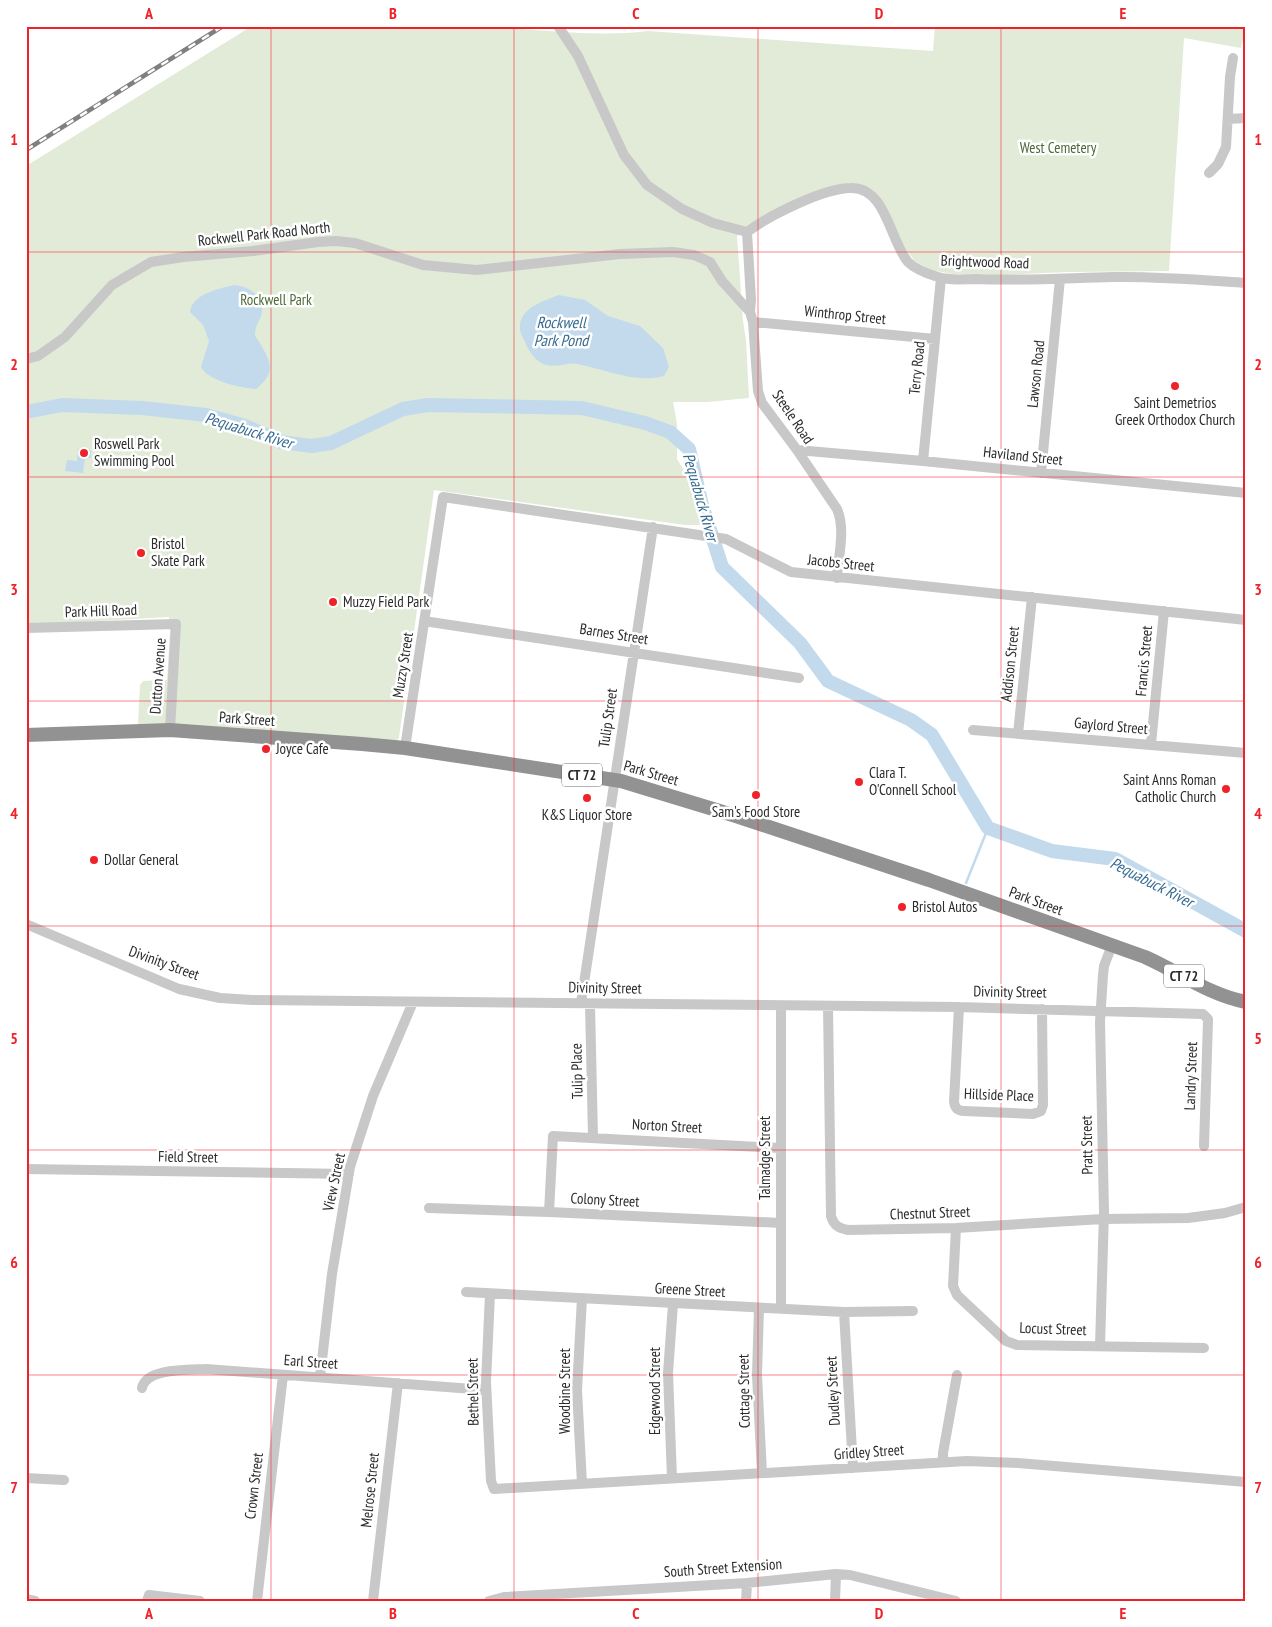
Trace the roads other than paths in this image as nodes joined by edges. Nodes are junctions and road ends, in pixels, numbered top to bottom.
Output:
1 (558, 26) edge
2 (1233, 58) dead end
3 (1246, 118) edge
4 (1228, 119) junction
5 (1208, 173) dead end
6 (747, 232) junction
7 (941, 278) junction
8 (1060, 279) junction
9 (1246, 283) edge
10 (751, 317) junction
11 (935, 339) junction
12 (26, 359) edge
13 (797, 450) junction
14 (923, 461) junction
15 (1041, 473) junction
16 (1246, 493) edge
17 (442, 497) joint
18 (652, 527) junction
19 (837, 578) junction
20 (1032, 598) junction
21 (1164, 611) junction
22 (1246, 620) edge
23 (424, 621) junction
24 (176, 624) joint
25 (26, 628) edge
26 (633, 652) junction
27 (798, 678) dead end
28 (170, 730) junction
29 (973, 730) dead end
30 (1018, 734) junction
31 (26, 735) edge
32 (1151, 744) junction
33 (405, 748) junction
34 (1246, 753) edge
35 (615, 780) junction
36 (26, 924) edge
37 (1112, 946) junction
38 (1240, 1000) edge
39 (413, 1002) junction
40 (586, 1004) junction
41 (781, 1006) junction
42 (828, 1006) junction
43 (959, 1007) junction
44 (1042, 1009) junction
45 (1101, 1010) junction
46 (1198, 1013) joint
47 (593, 1137) junction
48 (1204, 1146) dead end
49 (780, 1148) junction
50 (26, 1169) edge
51 (349, 1174) junction
52 (1246, 1207) edge
53 (429, 1208) dead end
54 (550, 1212) junction
55 (1103, 1219) junction
56 (781, 1223) junction
57 (956, 1228) junction
58 (466, 1292) dead end
59 (490, 1294) junction
60 (582, 1298) junction
61 (673, 1304) junction
62 (759, 1308) junction
63 (782, 1309) junction
64 (913, 1311) dead end
65 (844, 1312) junction
66 (1100, 1346) junction
67 (1204, 1348) dead end
68 (283, 1375) junction
69 (956, 1375) dead end
70 (320, 1377) junction
71 (398, 1384) junction
72 (142, 1388) dead end
73 (486, 1390) junction
74 (943, 1462) junction
75 (853, 1468) junction
76 (762, 1473) junction
77 (26, 1478) edge
78 (672, 1478) junction
79 (64, 1480) dead end
80 (1246, 1482) edge
81 (582, 1484) junction
82 (494, 1489) joint
83 (836, 1574) junction
84 (747, 1583) junction
85 (148, 1598) edge
86 (26, 1599) edge
87 (489, 1600) edge
88 (949, 1600) edge
89 (35, 1601) edge
90 (200, 1601) edge
91 (257, 1601) edge
92 (373, 1601) edge
93 (746, 1601) edge
94 (836, 1601) edge

1 - 6 street
2 - 4 street
3 - 4 street
4 - 5 street
6 - 7 street, Brightwood Road
6 - 10 street, Steele Road
7 - 8 street, Brightwood Road
7 - 11 street, Terry Road
8 - 9 street, Brightwood Road
8 - 15 street, Lawson Road
10 - 11 street, Winthrop Street
10 - 12 street, Rockwell Park Road North
10 - 13 street, Steele Road
11 - 14 street, Terry Road
13 - 14 street, Haviland Street
13 - 19 street, Steele Road
14 - 15 street, Haviland Street
15 - 16 street, Haviland Street
17 - 18 street, Jacobs Street
17 - 23 street, Muzzy Street
18 - 19 street, Jacobs Street
18 - 26 street, Tulip Street
19 - 20 street, Jacobs Street
20 - 21 street, Jacobs Street
20 - 30 street, Addison Street
21 - 22 street, Jacobs Street
21 - 32 street, Francis Street
23 - 26 street, Barnes Street
23 - 33 street, Muzzy Street
24 - 25 street, Park Hill Road
24 - 28 street, Dutton Avenue
26 - 27 street, Barnes Street
26 - 35 street, Tulip Street
28 - 31 highway, Park Street / CT 72
28 - 33 highway, Park Street / CT 72
29 - 30 street, Gaylord Street
30 - 32 street, Gaylord Street
32 - 34 street, Gaylord Street
33 - 35 highway, Park Street / CT 72
35 - 37 highway, Park Street / CT 72
35 - 40 street, Tulip Street
36 - 39 street, Divinity Street
37 - 38 highway, Park Street / CT 72
37 - 45 street, Pratt Street
39 - 40 street, Divinity Street
39 - 51 street, View Street
40 - 41 street, Divinity Street
40 - 47 street, Tulip Place
41 - 42 street, Divinity Street
41 - 49 street, Talmadge Street
42 - 43 street, Divinity Street
42 - 57 street, Chestnut Street
43 - 44 street, Divinity Street
43 - 44 street, Hillside Place
44 - 45 street, Divinity Street
45 - 46 street, Divinity Street
45 - 55 street, Pratt Street
46 - 48 street, Landry Street
47 - 49 street, Norton Street
47 - 54 street, Norton Street
49 - 56 street, Talmadge Street
50 - 51 street, Field Street
51 - 70 street, View Street
52 - 55 street, Chestnut Street
53 - 54 street, Colony Street
54 - 56 street, Colony Street
55 - 57 street, Chestnut Street
55 - 66 street, Pratt Street
56 - 63 street, Talmadge Street
57 - 66 street, Locust Street
58 - 59 street, Greene Street
59 - 60 street, Greene Street
59 - 73 street, Bethel Street
60 - 61 street, Greene Street
60 - 81 street, Woodbine Street
61 - 62 street, Greene Street
61 - 78 street, Edgewood Street
62 - 63 street, Greene Street
62 - 76 street, Cottage Street
63 - 65 street, Greene Street
64 - 65 street, Greene Street
65 - 75 street, Dudley Street
66 - 67 street, Locust Street
68 - 70 street, Earl Street
68 - 72 street, Earl Street
68 - 91 street, Crown Street
69 - 74 street
70 - 71 street, Earl Street
71 - 73 street, Earl Street
71 - 92 street, Melrose Street
73 - 82 street, Bethel Street
74 - 75 street, Gridley Street
74 - 80 street, Gridley Street
75 - 76 street, Gridley Street
76 - 78 street, Gridley Street
77 - 79 street
78 - 81 street, Gridley Street
81 - 82 street, Gridley Street
83 - 84 street, South Street Extension
83 - 88 street, South Street Extension
83 - 94 street
84 - 87 street, South Street Extension
84 - 93 street
85 - 90 street
86 - 89 street

